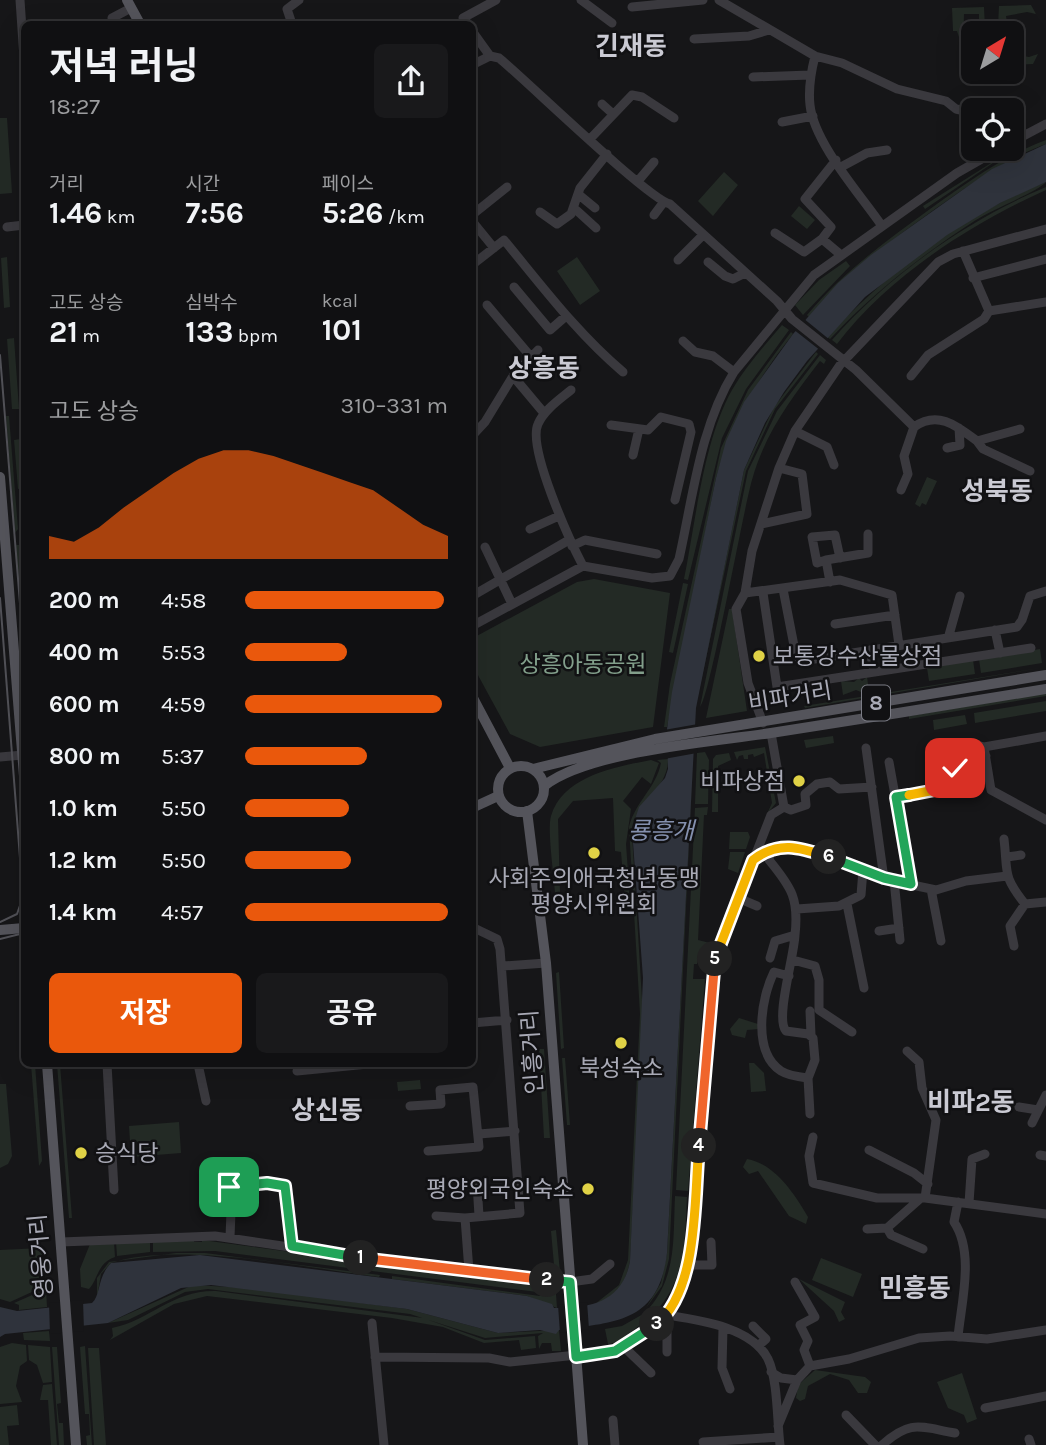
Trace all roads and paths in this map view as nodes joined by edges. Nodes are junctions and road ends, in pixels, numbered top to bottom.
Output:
1 (20, 0) edge
2 (299, 0) edge
3 (496, 0) edge
4 (581, 0) edge
5 (703, 0) edge
6 (719, 0) edge
7 (653, 3) edge
8 (129, 4) edge
9 (632, 7) dead end
10 (112, 18) dead end
11 (22, 21) edge
12 (138, 21) edge
13 (291, 21) edge
14 (466, 21) edge
15 (612, 23) dead end
16 (769, 30) junction
17 (476, 37) edge
18 (694, 39) dead end
19 (490, 56) junction
20 (815, 56) junction
21 (476, 63) edge
22 (810, 75) junction
23 (753, 77) dead end
24 (602, 104) dead end
25 (961, 110) edge
26 (613, 114) junction
27 (813, 116) junction
28 (674, 118) dead end
29 (782, 122) dead end
30 (1046, 124) edge
31 (1024, 136) edge
32 (590, 139) junction
33 (887, 150) dead end
34 (607, 154) junction
35 (978, 161) edge
36 (654, 162) dead end
37 (838, 164) junction
38 (638, 181) junction
39 (507, 187) dead end
40 (578, 194) junction
41 (663, 202) junction
42 (574, 208) junction
43 (595, 208) dead end
44 (476, 212) edge
45 (540, 212) dead end
46 (653, 215) dead end
47 (21, 225) edge
48 (476, 226) edge
49 (881, 226) junction
50 (7, 227) dead end
51 (596, 228) dead end
52 (1046, 229) edge
53 (775, 233) dead end
54 (702, 236) junction
55 (822, 239) junction
56 (494, 248) junction
57 (963, 251) junction
58 (841, 255) junction
59 (1046, 259) edge
60 (678, 260) dead end
61 (476, 262) edge
62 (708, 262) dead end
63 (745, 274) junction
64 (973, 278) junction
65 (514, 287) dead end
66 (1046, 302) edge
67 (487, 305) dead end
68 (783, 310) junction
69 (989, 311) junction
70 (566, 316) junction
71 (683, 341) dead end
72 (843, 360) junction
73 (623, 372) dead end
74 (734, 372) junction
75 (513, 376) junction
76 (911, 376) dead end
77 (571, 390) dead end
78 (544, 413) junction
79 (611, 425) dead end
80 (914, 427) junction
81 (959, 428) junction
82 (639, 429) junction
83 (1020, 429) dead end
84 (795, 431) junction
85 (476, 432) edge
86 (977, 441) junction
87 (947, 448) dead end
88 (633, 455) dead end
89 (834, 465) dead end
90 (779, 468) junction
91 (1030, 471) dead end
92 (0, 477) edge
93 (681, 477) junction
94 (696, 481) junction
95 (901, 490) dead end
96 (675, 500) dead end
97 (559, 516) junction
98 (761, 524) junction
99 (530, 529) dead end
100 (868, 534) dead end
101 (571, 543) junction
102 (485, 547) dead end
103 (657, 554) dead end
104 (840, 558) junction
105 (826, 560) junction
106 (583, 566) junction
107 (500, 581) junction
108 (830, 582) junction
109 (783, 589) junction
110 (1046, 592) edge
111 (745, 593) junction
112 (763, 593) junction
113 (476, 594) edge
114 (960, 596) dead end
115 (512, 604) junction
116 (895, 615) junction
117 (476, 624) edge
118 (835, 624) dead end
119 (995, 629) junction
120 (949, 635) junction
121 (899, 645) junction
122 (1031, 649) dead end
123 (870, 650) junction
124 (1000, 653) junction
125 (874, 672) junction
126 (1046, 675) edge
127 (1046, 689) edge
128 (476, 704) edge
129 (763, 723) junction
130 (21, 731) edge
131 (771, 733) junction
132 (1046, 736) edge
133 (706, 737) junction
134 (866, 748) dead end
135 (985, 752) junction
136 (21, 755) edge
137 (0, 757) edge
138 (957, 761) junction
139 (889, 762) dead end
140 (510, 768) junction
141 (533, 769) junction
142 (544, 786) junction
143 (872, 787) junction
144 (498, 796) junction
145 (896, 797) junction
146 (476, 806) edge
147 (784, 807) junction
148 (527, 811) junction
149 (1046, 820) edge
150 (1004, 839) dead end
151 (763, 853) junction
152 (1021, 855) dead end
153 (1007, 858) junction
154 (863, 870) junction
155 (1007, 876) junction
156 (889, 879) junction
157 (911, 884) junction
158 (931, 889) junction
159 (738, 898) junction
160 (1046, 902) edge
161 (847, 904) junction
162 (1025, 904) junction
163 (757, 906) dead end
164 (797, 909) junction
165 (21, 928) edge
166 (899, 928) junction
167 (476, 929) edge
168 (0, 930) edge
169 (880, 931) dead end
170 (795, 935) junction
171 (900, 940) dead end
172 (941, 941) dead end
173 (1014, 946) dead end
174 (770, 958) dead end
175 (793, 960) junction
176 (546, 963) junction
177 (503, 966) junction
178 (789, 976) junction
179 (864, 988) dead end
180 (810, 1012) dead end
181 (507, 1020) junction
182 (476, 1023) edge
183 (852, 1032) dead end
184 (811, 1035) junction
185 (907, 1051) dead end
186 (47, 1067) edge
187 (107, 1067) edge
188 (199, 1067) edge
189 (338, 1067) edge
190 (297, 1071) dead end
191 (808, 1078) junction
192 (1046, 1095) edge
193 (206, 1101) dead end
194 (410, 1106) dead end
195 (1018, 1107) dead end
196 (1038, 1110) junction
197 (810, 1114) dead end
198 (1032, 1123) dead end
199 (515, 1131) junction
200 (479, 1134) junction
201 (813, 1137) dead end
202 (869, 1150) dead end
203 (428, 1151) dead end
204 (985, 1154) dead end
205 (477, 1183) dead end
206 (928, 1184) junction
207 (229, 1187) dead end
208 (114, 1190) dead end
209 (923, 1198) junction
210 (958, 1202) junction
211 (969, 1203) junction
212 (231, 1212) dead end
213 (1046, 1214) edge
214 (436, 1216) dead end
215 (479, 1216) junction
216 (465, 1217) junction
217 (887, 1227) junction
218 (867, 1229) dead end
219 (229, 1237) junction
220 (61, 1242) junction
221 (711, 1242) dead end
222 (292, 1246) junction
223 (923, 1249) dead end
224 (610, 1264) dead end
225 (688, 1265) junction
226 (470, 1271) junction
227 (794, 1282) dead end
228 (571, 1287) junction
229 (667, 1315) junction
230 (372, 1324) dead end
231 (753, 1326) dead end
232 (723, 1328) junction
233 (1046, 1331) edge
234 (958, 1337) junction
235 (758, 1346) junction
236 (624, 1347) junction
237 (667, 1352) dead end
238 (375, 1357) junction
239 (576, 1357) junction
240 (810, 1366) junction
241 (771, 1372) junction
242 (651, 1373) dead end
243 (797, 1380) junction
244 (730, 1389) dead end
245 (1046, 1396) edge
246 (985, 1408) dead end
247 (846, 1415) dead end
248 (613, 1420) dead end
249 (778, 1426) junction
250 (955, 1433) dead end
251 (779, 1441) edge
252 (703, 1442) dead end
253 (76, 1445) edge
254 (384, 1445) edge
255 (583, 1445) edge
256 (615, 1445) edge
257 (876, 1445) edge

1 - 11 street
2 - 13 street
3 - 14 street
4 - 15 street
5 - 7 street
6 - 16 street
7 - 9 street
8 - 10 street
8 - 12 main road
16 - 18 street
16 - 20 street
17 - 19 street
19 - 21 street
19 - 32 street
20 - 22 street
20 - 25 street
22 - 23 street
22 - 27 street
24 - 26 street
26 - 28 street
26 - 32 street
27 - 29 street
27 - 37 street
30 - 31 street
32 - 34 street
33 - 37 street
34 - 38 street
34 - 40 street
35 - 49 street
36 - 38 street
37 - 49 street
37 - 55 street
38 - 41 street
39 - 44 street
40 - 42 street
40 - 43 street
41 - 46 street
41 - 54 street
42 - 45 street
42 - 51 street
47 - 50 street
48 - 56 street
49 - 58 street
52 - 57 street
53 - 55 street
54 - 60 street
54 - 63 street
55 - 58 street
56 - 61 street
56 - 70 street
57 - 64 street
57 - 72 street
58 - 68 street
59 - 64 street
62 - 63 street
63 - 68 street
64 - 69 street
65 - 70 street
66 - 69 street
67 - 75 street
68 - 72 street
68 - 74 street
69 - 76 street
70 - 73 street
71 - 74 street
72 - 80 street
72 - 84 street
74 - 94 street
75 - 78 street
75 - 85 street
77 - 78 street
78 - 97 street
79 - 82 street
80 - 81 street
80 - 95 street
81 - 86 street
81 - 87 street
82 - 88 street
82 - 93 street
83 - 86 street
84 - 89 street
84 - 90 street
86 - 91 street
90 - 98 street
90 - 98 street
92 - 130 main road
93 - 94 street
93 - 96 street
94 - 106 street
97 - 99 street
97 - 101 street
98 - 111 street
100 - 104 street
101 - 103 street
101 - 106 street
101 - 107 street
102 - 107 street
104 - 105 street
104 - 105 street
105 - 108 street
106 - 115 street
107 - 113 street
107 - 115 street
108 - 109 street
108 - 116 street
109 - 112 street
109 - 123 street
110 - 119 street
111 - 112 street
111 - 129 street
112 - 125 street
114 - 120 street
115 - 117 street
116 - 118 street
116 - 121 street
119 - 120 street
119 - 124 street
120 - 121 street
121 - 123 street
122 - 124 street
123 - 125 street
124 - 125 street
126 - 129 main road, 비파거리 / 8
127 - 131 main road, 비파거리 / 8
128 - 140 main road
129 - 133 main road, 비파거리 / 8
131 - 133 main road, 비파거리 / 8
131 - 147 street
132 - 135 street
133 - 141 main road, 8
133 - 142 main road, 8
134 - 143 street
135 - 138 street
135 - 138 street
135 - 149 street
136 - 137 street
138 - 145 street
139 - 145 street
140 - 141 main road
140 - 144 main road
141 - 142 main road
142 - 148 main road
143 - 147 street
143 - 156 street
144 - 146 main road
144 - 148 main road
145 - 157 street
147 - 151 street
148 - 176 main road, 인흥거리
150 - 153 street
151 - 154 street
151 - 159 street
151 - 164 street
152 - 153 street
153 - 155 street
154 - 156 street
154 - 161 street
155 - 158 street
155 - 162 street
156 - 157 street
156 - 166 street
157 - 158 street
158 - 172 street
159 - 163 street
159 - 225 street
160 - 162 street
161 - 164 street
161 - 179 street
162 - 173 street
164 - 170 street
165 - 168 main road
166 - 169 street
166 - 171 street
167 - 177 street
170 - 174 street
170 - 175 street
175 - 178 street
175 - 183 street
176 - 177 street
176 - 228 main road, 인흥거리
177 - 181 street
178 - 184 street
178 - 191 street
180 - 184 street
181 - 182 street
181 - 199 street
184 - 191 street
185 - 206 street
186 - 220 main road, 영웅거리
187 - 208 street
188 - 193 street
189 - 190 street
191 - 197 street
192 - 196 street
194 - 200 street
195 - 196 street
196 - 198 street
199 - 200 street
199 - 215 street
200 - 203 street
201 - 209 street
202 - 206 street
204 - 211 street
205 - 215 street
206 - 209 street
207 - 222 street
209 - 210 street
209 - 217 street
210 - 211 street
210 - 234 street
211 - 213 street
212 - 219 street
214 - 216 street
215 - 216 street
216 - 226 street
217 - 218 street
217 - 223 street
219 - 220 street
219 - 222 street
220 - 253 main road, 영웅거리
221 - 225 street
222 - 226 street
224 - 228 street
225 - 229 street
226 - 228 street
227 - 240 street
228 - 239 main road, 인흥거리
229 - 232 street
229 - 236 street
229 - 237 street
230 - 238 street
231 - 235 street
232 - 235 street
232 - 244 street
233 - 234 street
234 - 240 street
235 - 241 street
236 - 239 street
236 - 242 street
238 - 239 street
238 - 254 street
239 - 255 main road
240 - 243 street
241 - 243 street
241 - 249 street
243 - 249 street
245 - 246 street
247 - 257 street
248 - 256 street
249 - 251 street
250 - 257 street
251 - 252 street

